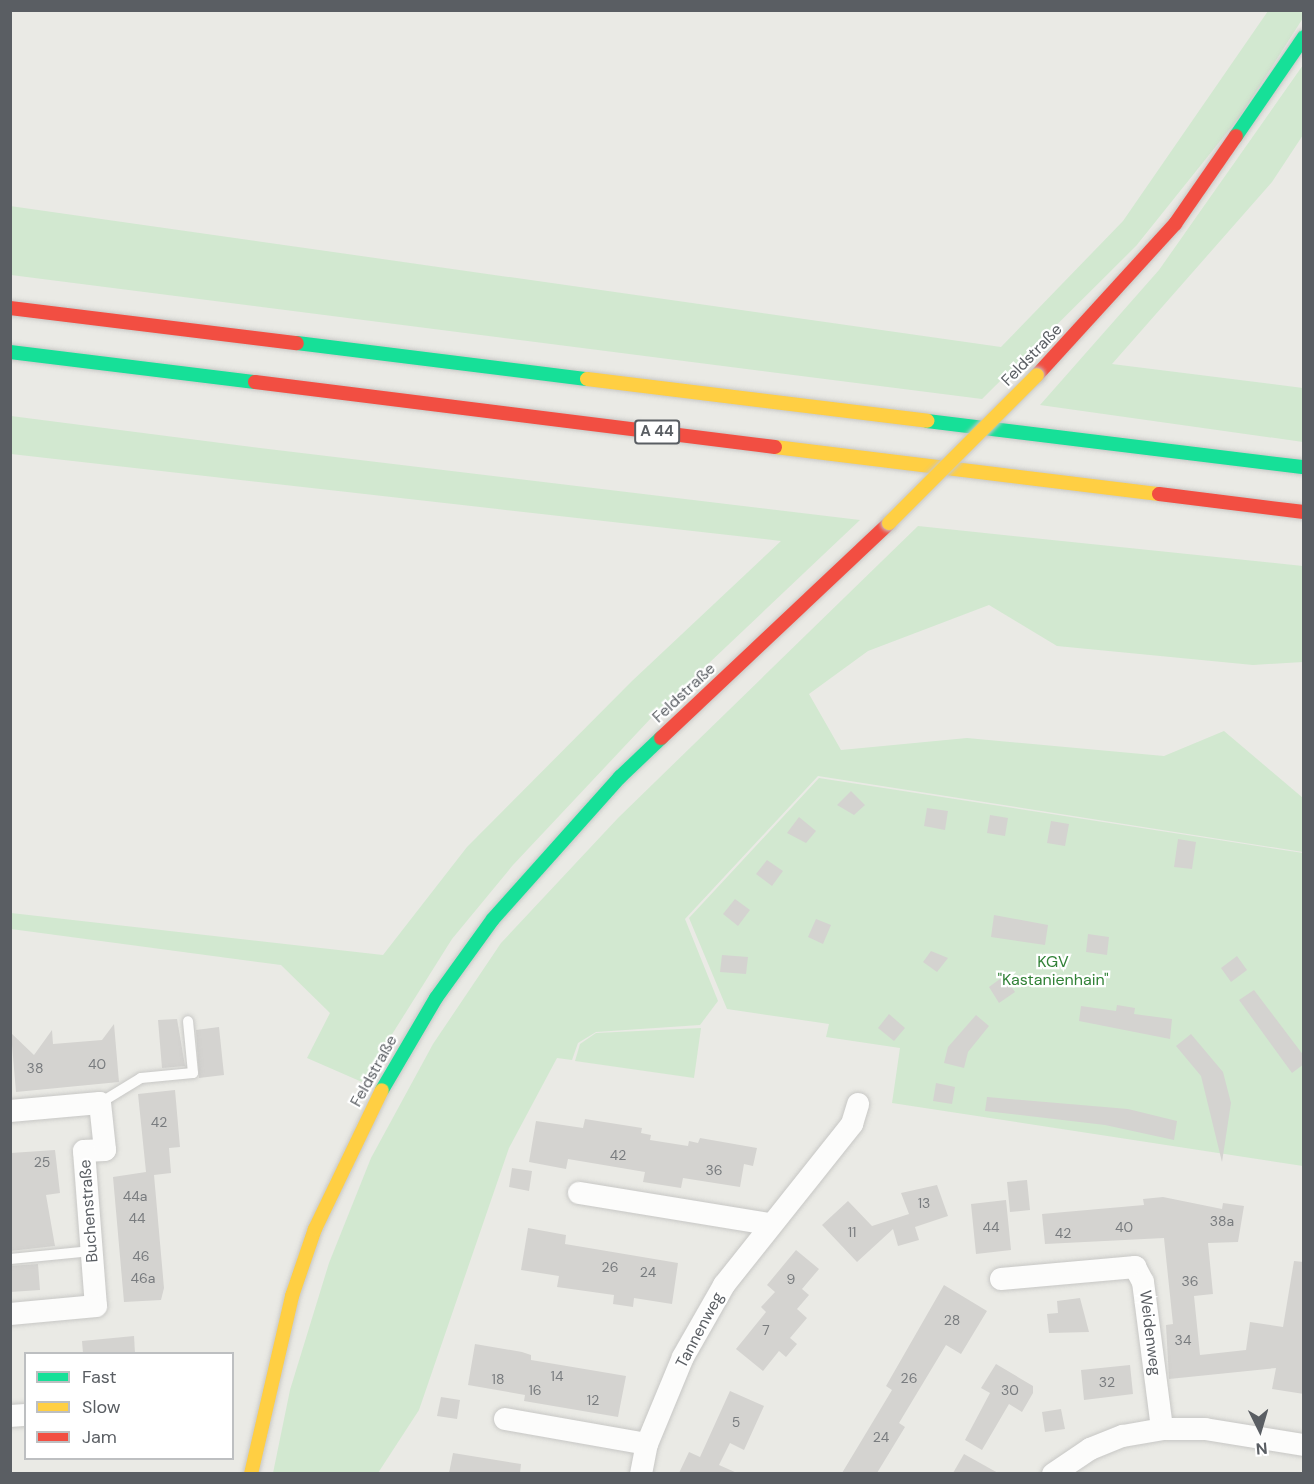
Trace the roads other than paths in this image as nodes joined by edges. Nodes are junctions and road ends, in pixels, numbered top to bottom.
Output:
1 (1304, 37) edge
2 (10, 308) edge
3 (10, 352) edge
4 (1304, 467) edge
5 (1304, 512) edge
6 (188, 1021) dead end
7 (100, 1103) junction
8 (858, 1104) dead end
9 (10, 1111) edge
10 (579, 1193) dead end
11 (769, 1224) junction
12 (92, 1251) junction
13 (10, 1259) edge
14 (1001, 1279) dead end
15 (10, 1314) edge
16 (505, 1419) dead end
17 (1162, 1429) junction
18 (647, 1444) junction
19 (1304, 1444) edge
20 (251, 1473) edge
21 (640, 1473) edge
22 (1053, 1473) edge

1 - 20 main road, Feldstraße, bridge
2 - 4 main road
3 - 5 main road, A 44
6 - 7 lane
7 - 9 street
7 - 12 street, Buchenstraße
8 - 11 street, Tannenweg
10 - 11 street
11 - 18 street, Tannenweg
12 - 13 lane
12 - 15 street, Buchenstraße
14 - 17 street, Weidenweg
16 - 18 street
17 - 19 street
17 - 22 street
18 - 21 street, Tannenweg

